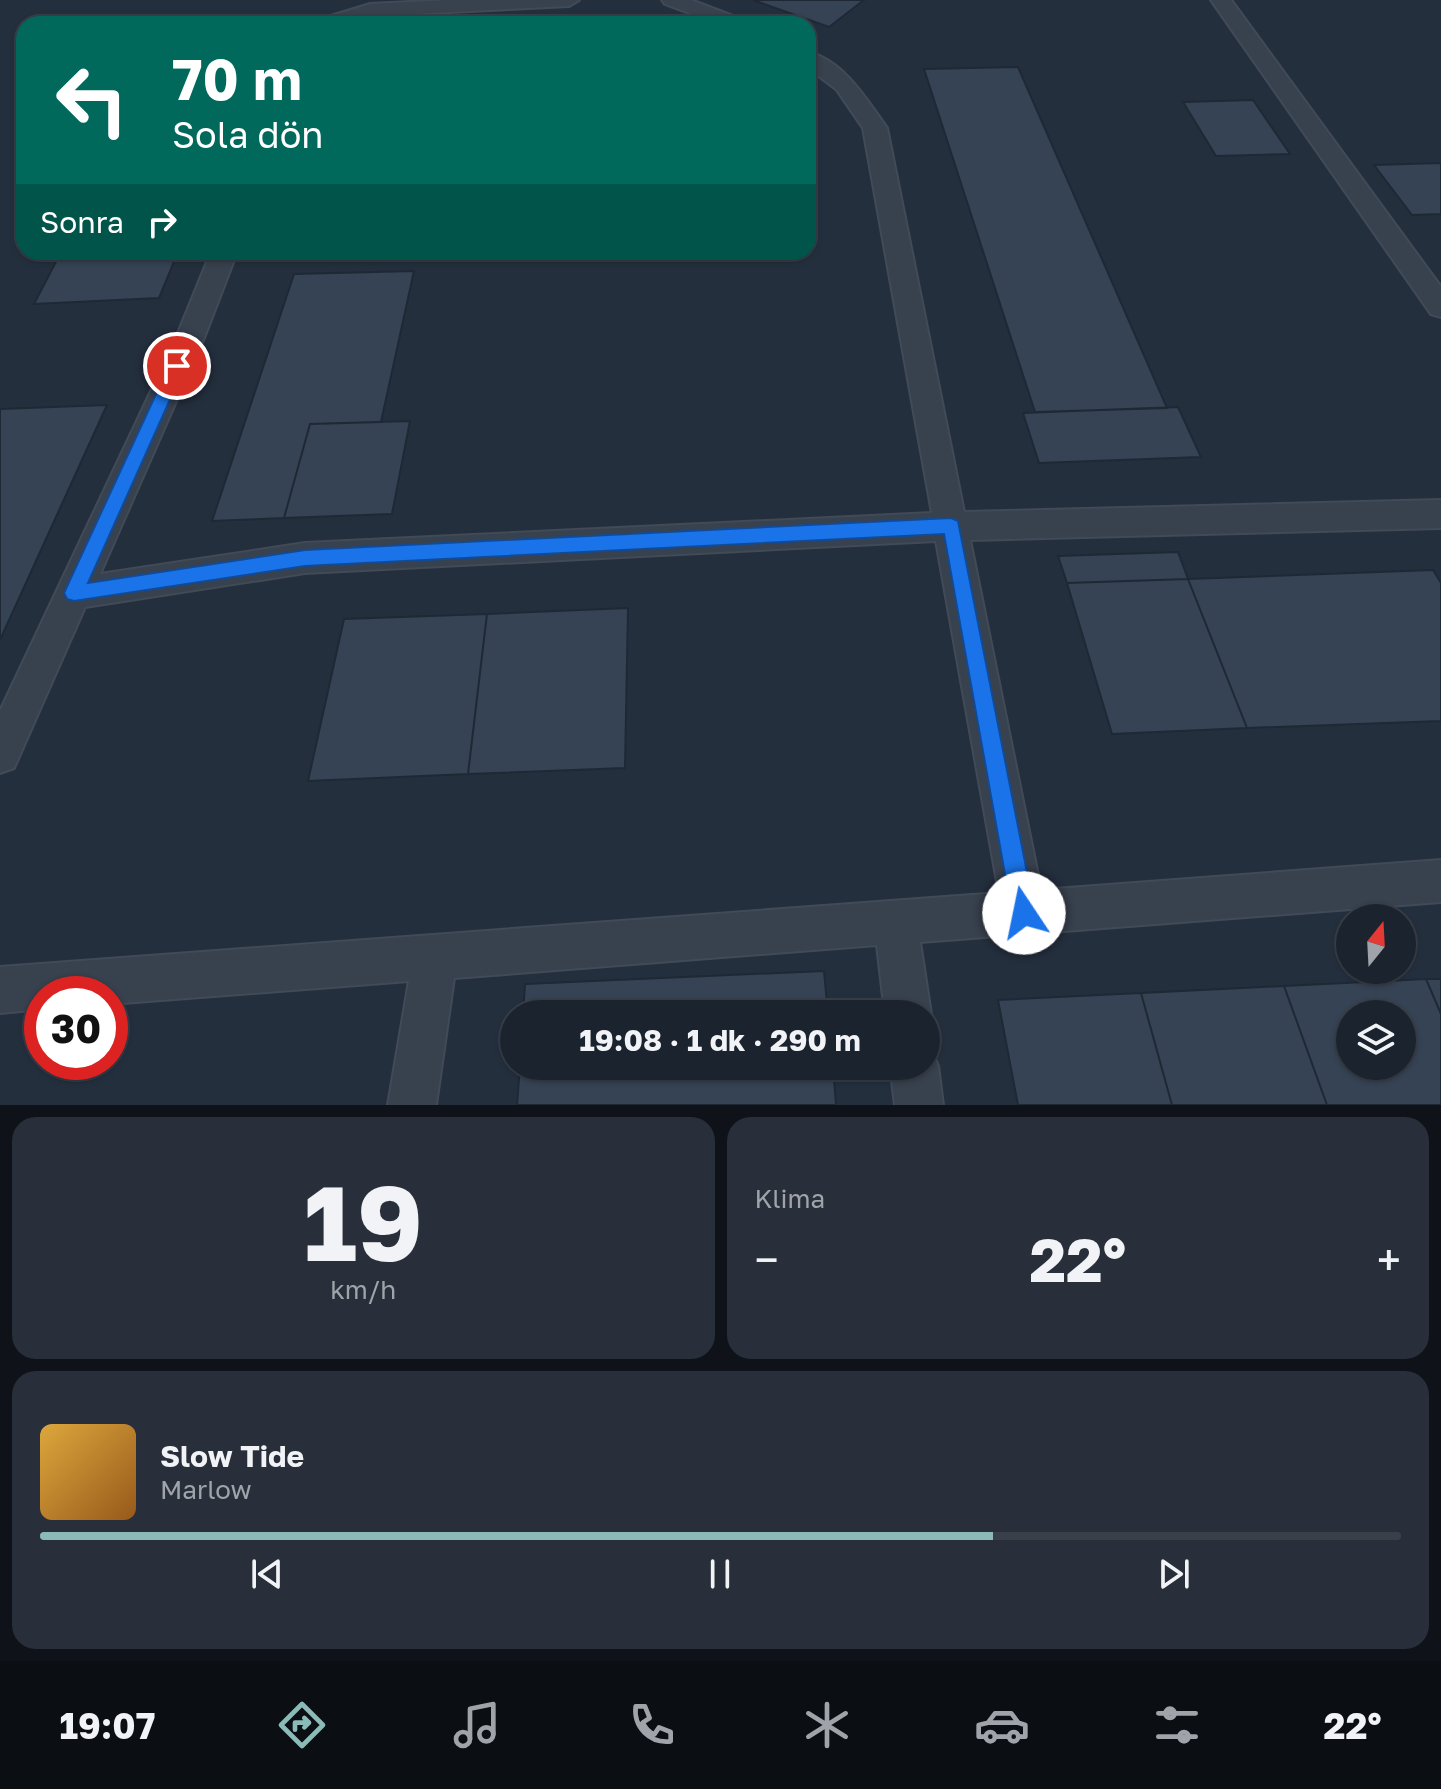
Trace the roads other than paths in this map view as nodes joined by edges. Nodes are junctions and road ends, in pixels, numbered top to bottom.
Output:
1 (569, 0) edge
2 (672, 0) edge
3 (1221, 0) edge
4 (351, 16) edge
5 (715, 16) edge
6 (816, 64) edge
7 (221, 260) edge
8 (1441, 307) edge
9 (1441, 514) edge
10 (951, 526) junction
11 (74, 593) junction
12 (0, 754) edge
13 (1441, 881) edge
14 (1024, 913) junction
15 (896, 923) junction
16 (435, 958) junction
17 (0, 990) edge
18 (906, 1000) edge
19 (916, 1080) edge
20 (412, 1105) edge
21 (919, 1105) edge

1 - 4 street
2 - 5 street
3 - 8 street
6 - 10 street
7 - 11 street
9 - 10 street
10 - 11 street
10 - 14 street
11 - 12 street
13 - 14 street
14 - 15 street
15 - 16 street
15 - 18 street
16 - 17 street
16 - 20 street
19 - 21 street

